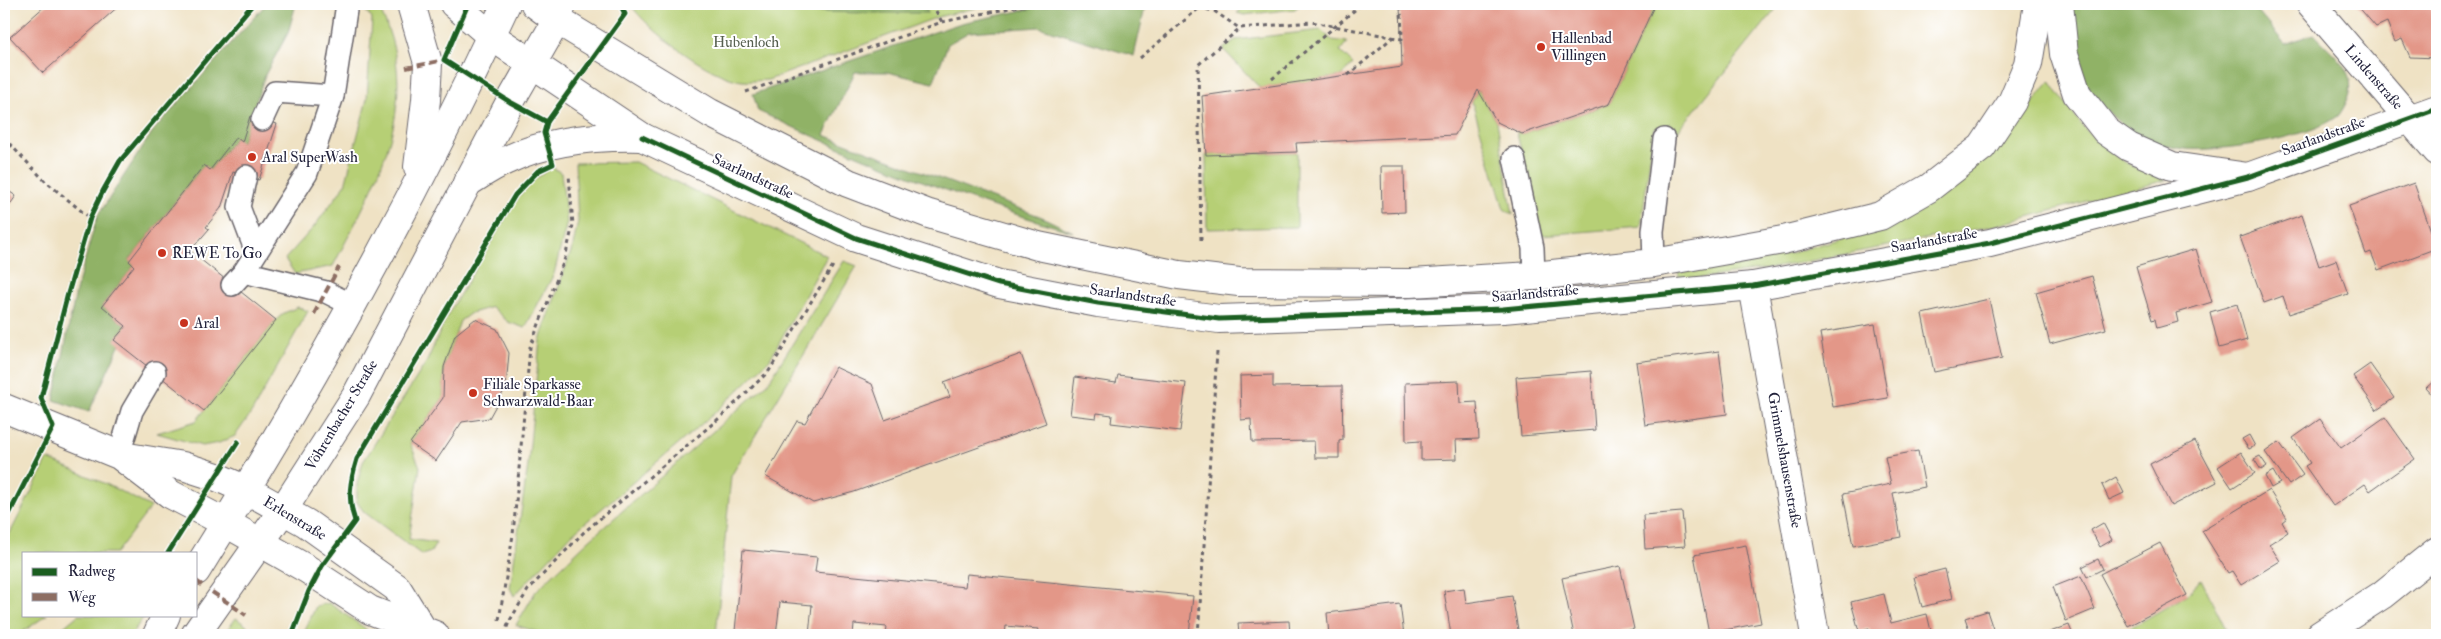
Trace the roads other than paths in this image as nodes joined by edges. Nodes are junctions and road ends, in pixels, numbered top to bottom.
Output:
1 (347, 4) edge
2 (411, 4) edge
3 (454, 4) edge
4 (506, 4) edge
5 (535, 4) edge
6 (2038, 4) edge
7 (2059, 4) edge
8 (2311, 4) edge
9 (565, 9) edge
10 (491, 36) junction
11 (531, 64) junction
12 (334, 96) junction
13 (2437, 109) edge
14 (2409, 118) junction
15 (262, 120) dead end
16 (642, 137) junction
17 (1664, 139) dead end
18 (2437, 151) edge
19 (1514, 158) dead end
20 (246, 176) dead end
21 (2248, 177) junction
22 (467, 183) junction
23 (416, 188) junction
24 (256, 252) junction
25 (1654, 263) junction
26 (1534, 276) junction
27 (1753, 286) junction
28 (354, 306) junction
29 (155, 372) dead end
30 (4, 408) edge
31 (119, 455) junction
32 (247, 490) junction
33 (283, 510) junction
34 (226, 523) junction
35 (260, 542) junction
36 (2437, 551) edge
37 (198, 568) edge
38 (166, 616) edge
39 (429, 634) edge
40 (157, 635) edge
41 (194, 635) edge
42 (1815, 635) edge
43 (2320, 635) edge

1 - 12 lane
2 - 23 street
3 - 10 street, Saarlandstraße
4 - 10 street
5 - 9 street, Saarlandstraße
6 - 25 street, Saarlandstraße
7 - 21 street
8 - 14 street, Lindenstraße
9 - 11 street, Vöhrenbacher Straße
9 - 26 street, Saarlandstraße
10 - 11 street, Saarlandstraße
10 - 23 street
11 - 16 street, Saarlandstraße
11 - 22 street, Vöhrenbacher Straße
12 - 15 lane
12 - 24 lane
13 - 14 street, Saarlandstraße
14 - 18 street, Lindenstraße
14 - 21 street, Saarlandstraße
16 - 22 street
16 - 27 street, Saarlandstraße
17 - 25 lane
19 - 26 lane
20 - 24 lane
21 - 27 street, Saarlandstraße
22 - 33 street, Vöhrenbacher Straße
23 - 28 street
24 - 28 lane
25 - 26 street, Saarlandstraße
27 - 42 street, Grimmelshausenstraße
28 - 32 street
29 - 31 lane
30 - 31 street
31 - 32 street, Erlenstraße
31 - 34 street, Erlenstraße
32 - 33 street, Erlenstraße
32 - 34 street
33 - 35 street, Vöhrenbacher Straße
33 - 39 street, Erlenstraße
34 - 35 street, Erlenstraße
34 - 37 street
35 - 39 street, Erlenstraße
35 - 41 street, Vöhrenbacher Straße
36 - 43 street
38 - 40 street

